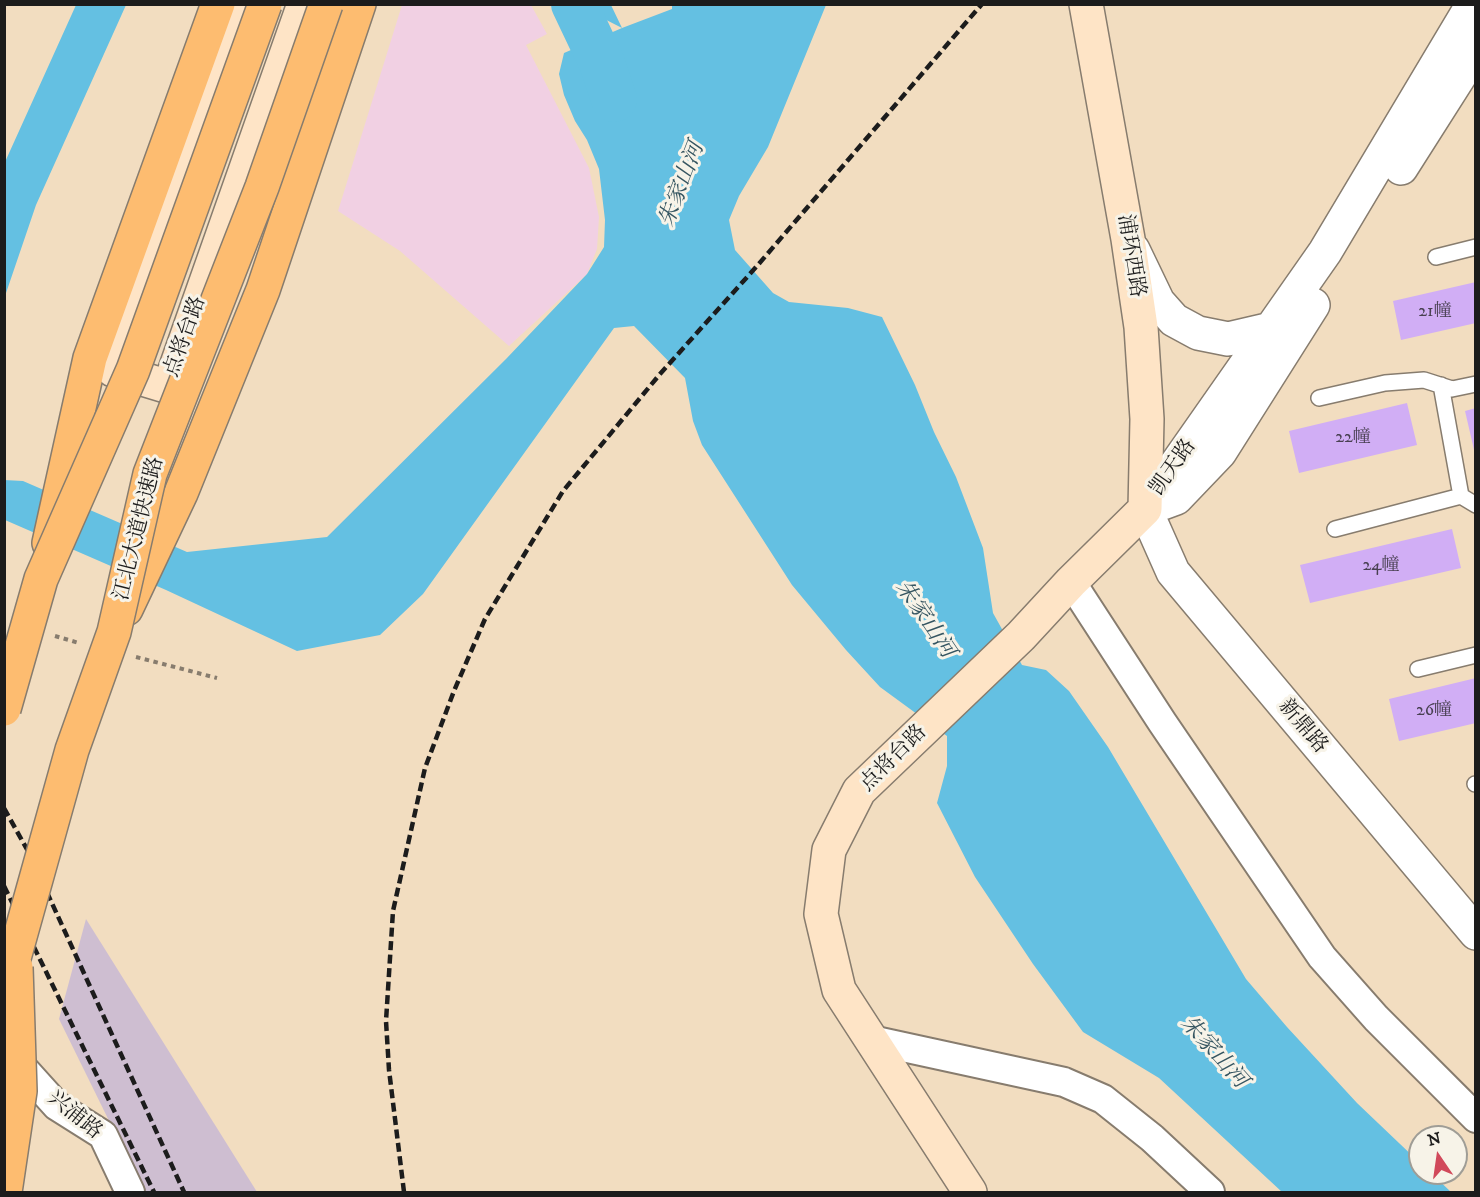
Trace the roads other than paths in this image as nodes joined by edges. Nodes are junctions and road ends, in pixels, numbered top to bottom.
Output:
1 (218, 4) edge
2 (242, 4) edge
3 (265, 4) edge
4 (304, 4) edge
5 (326, 4) edge
6 (359, 4) edge
7 (1086, 4) edge
8 (1473, 4) edge
9 (1476, 50) edge
10 (1129, 242) junction
11 (1476, 247) edge
12 (1436, 256) dead end
13 (1271, 329) junction
14 (1476, 384) edge
15 (1441, 385) junction
16 (1319, 398) dead end
17 (1461, 496) junction
18 (1476, 505) edge
19 (1144, 509) junction
20 (1335, 529) dead end
21 (41, 579) junction
22 (1071, 582) junction
23 (114, 632) junction
24 (1476, 656) edge
25 (1418, 669) dead end
26 (4, 709) edge
27 (1476, 933) edge
28 (15, 958) junction
29 (4, 994) edge
30 (871, 1040) junction
31 (4, 1048) edge
32 (1476, 1118) edge
33 (5, 1192) edge
34 (130, 1192) edge
35 (970, 1192) edge
36 (1210, 1192) edge

1 - 21 highway, bridge
2 - 4 main road, 点将台路
3 - 21 highway, bridge
5 - 23 highway, 江北大道快速路, bridge
6 - 23 highway, bridge
7 - 10 main road, 浦环西路
8 - 13 street, 凯天路
9 - 19 street, 凯天路
10 - 13 street
10 - 19 main road, 浦环西路
11 - 12 lane
13 - 19 street, 凯天路
14 - 15 lane
15 - 16 lane
15 - 17 lane
17 - 18 lane
17 - 20 lane
19 - 22 main road, 点将台路
19 - 27 street, 新鼎路
21 - 26 highway, bridge
22 - 30 main road, 点将台路
22 - 32 street
23 - 28 highway, 江北大道快速路, bridge
24 - 25 lane
28 - 29 highway, 江北大道快速路, bridge
28 - 33 highway, bridge
30 - 35 main road, 点将台路
30 - 36 street
31 - 34 street, 兴浦路

